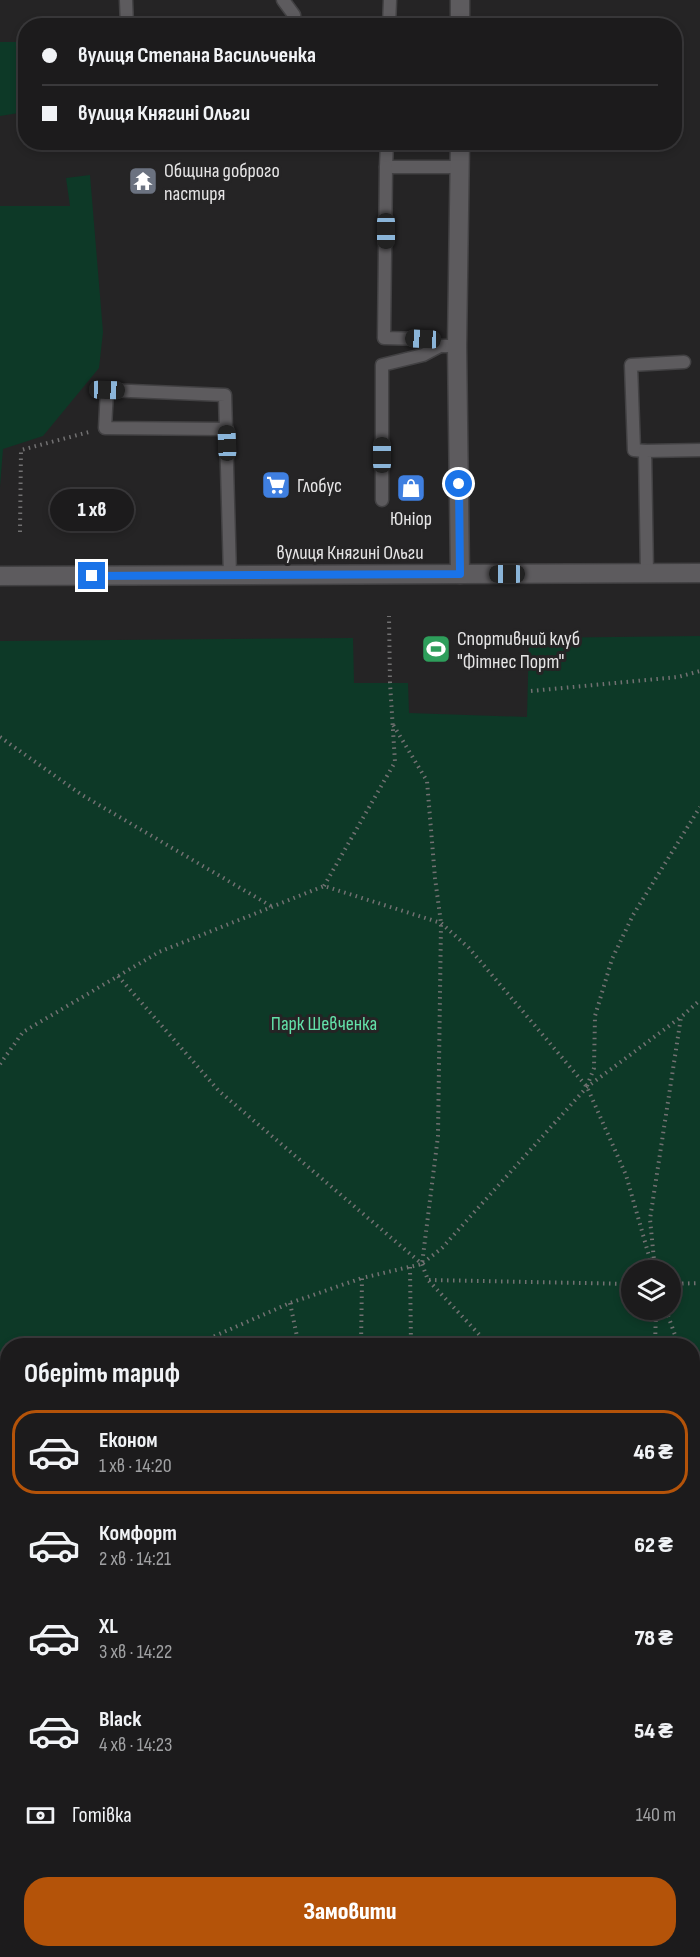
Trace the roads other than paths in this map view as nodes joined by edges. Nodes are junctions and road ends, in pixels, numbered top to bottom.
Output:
1 (126, 0) edge
2 (283, 0) edge
3 (390, 0) edge
4 (460, 0) edge
5 (127, 18) edge
6 (294, 18) edge
7 (389, 18) edge
8 (460, 18) edge
9 (387, 150) edge
10 (460, 150) edge
11 (386, 167) junction
12 (460, 167) junction
13 (449, 346) junction
14 (684, 363) dead end
15 (227, 429) junction
16 (700, 450) edge
17 (645, 451) junction
18 (382, 500) dead end
19 (700, 573) edge
20 (460, 574) junction
21 (647, 574) junction
22 (230, 575) junction
23 (0, 576) edge

1 - 5 lane
2 - 6 lane
3 - 7 lane
4 - 8 street
9 - 11 lane
10 - 12 street
11 - 12 lane
11 - 13 lane
12 - 13 street
13 - 18 lane
13 - 20 street
14 - 17 lane
15 - 15 lane
15 - 22 lane
16 - 17 lane
17 - 21 lane
19 - 21 street, вулиця Княгині Ольги
20 - 21 street, вулиця Княгині Ольги
20 - 22 street, вулиця Княгині Ольги
22 - 23 street, вулиця Княгині Ольги

